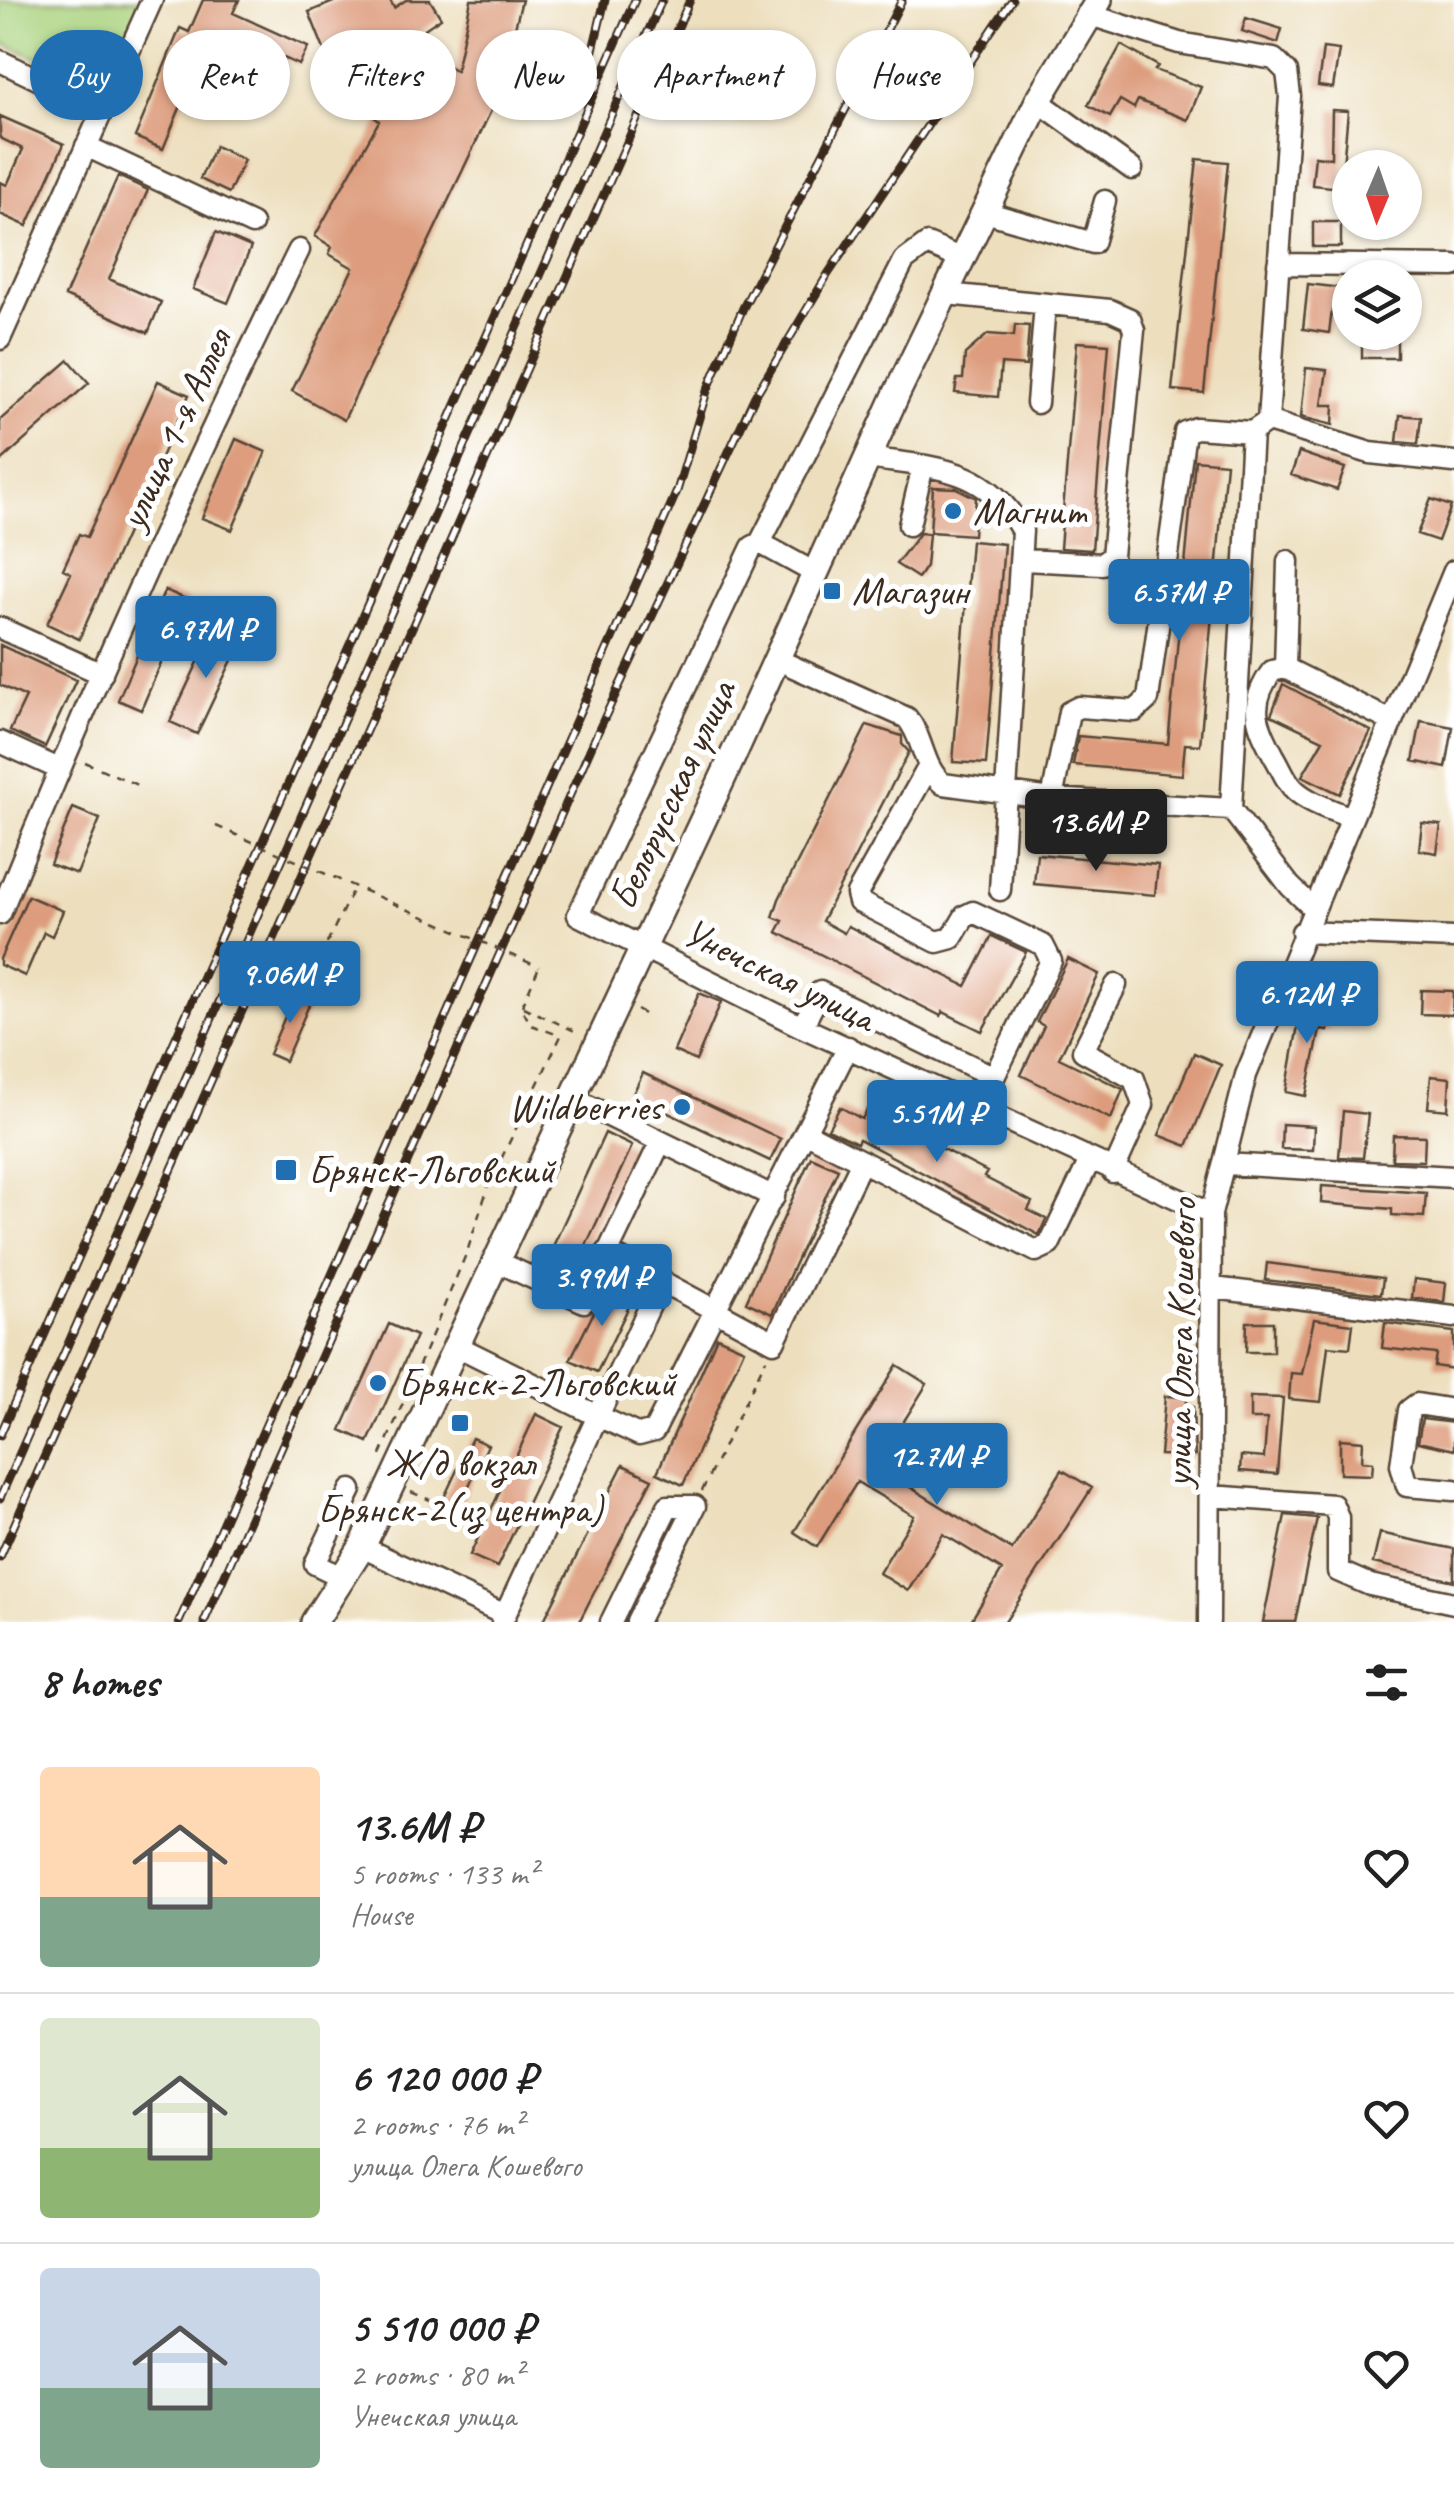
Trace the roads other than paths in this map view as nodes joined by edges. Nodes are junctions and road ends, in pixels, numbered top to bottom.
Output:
1 (152, 0) edge
2 (1093, 7) edge
3 (138, 30) edge
4 (0, 61) edge
5 (30, 75) edge
6 (1038, 101) junction
7 (98, 120) edge
8 (86, 146) junction
9 (1132, 169) dead end
10 (1105, 200) dead end
11 (985, 212) junction
12 (252, 224) dead end
13 (298, 250) dead end
14 (962, 259) junction
15 (1278, 264) junction
16 (1454, 266) edge
17 (946, 294) junction
18 (1044, 304) junction
19 (0, 340) edge
20 (1037, 403) dead end
21 (1260, 427) junction
22 (867, 458) junction
23 (1454, 462) edge
24 (923, 466) junction
25 (910, 525) dead end
26 (760, 544) junction
27 (1023, 560) junction
28 (1288, 561) dead end
29 (1454, 572) edge
30 (815, 574) junction
31 (1447, 608) edge
32 (0, 628) edge
33 (776, 660) junction
34 (1285, 668) junction
35 (102, 674) junction
36 (1392, 721) junction
37 (0, 742) edge
38 (62, 761) junction
39 (928, 766) junction
40 (1006, 794) junction
41 (1052, 799) junction
42 (1231, 809) junction
43 (1351, 818) junction
44 (1000, 890) dead end
45 (1314, 909) junction
46 (0, 914) edge
47 (1302, 932) junction
48 (1454, 938) edge
49 (644, 948) junction
50 (1116, 984) dead end
51 (802, 1027) junction
52 (848, 1047) junction
53 (994, 1077) junction
54 (572, 1098) junction
55 (979, 1108) junction
56 (807, 1133) junction
57 (660, 1142) junction
58 (862, 1160) junction
59 (1090, 1160) junction
60 (1224, 1164) junction
61 (1112, 1172) junction
62 (1454, 1178) edge
63 (774, 1197) junction
64 (1211, 1214) junction
65 (607, 1252) junction
66 (494, 1260) junction
67 (662, 1280) junction
68 (1213, 1288) junction
69 (716, 1310) junction
70 (1454, 1316) edge
71 (456, 1346) junction
72 (1454, 1410) edge
73 (598, 1416) junction
74 (351, 1490) dead end
75 (1454, 1490) edge
76 (1212, 1496) junction
77 (362, 1547) junction
78 (344, 1578) junction
79 (1454, 1603) edge
80 (503, 1618) edge
81 (314, 1622) edge
82 (610, 1622) edge
83 (637, 1622) edge
84 (1208, 1622) edge

1 - 3 street
2 - 6 main road, Белорусская улица
2 - 15 street
4 - 5 street
6 - 9 street
6 - 11 main road, Белорусская улица
7 - 8 street
8 - 12 street
8 - 19 street
10 - 11 street
11 - 14 main road, Белорусская улица
13 - 35 street, улица 1-я Аллея
14 - 17 main road, Белорусская улица
14 - 26 street
15 - 16 street
15 - 21 street
17 - 18 street
17 - 22 main road, Белорусская улица
18 - 20 street
18 - 27 street
21 - 23 street
21 - 41 street
21 - 42 street
22 - 24 street
22 - 30 main road, Белорусская улица
24 - 25 street
24 - 27 street
26 - 30 street
26 - 49 street, Унечская улица
27 - 40 street
28 - 34 street
29 - 31 street, улица Олега Кошевого
30 - 33 main road, Белорусская улица
31 - 36 street, улица Олега Кошевого
32 - 35 street
33 - 39 street
33 - 49 main road, Белорусская улица
34 - 36 street
34 - 43 street
35 - 38 street, улица 1-я Аллея
36 - 43 street, улица Олега Кошевого
37 - 38 street
38 - 46 street, улица 1-я Аллея
39 - 40 street
39 - 53 street
40 - 41 street
40 - 44 street
41 - 42 street
42 - 45 street
43 - 45 street, улица Олега Кошевого
45 - 47 street, улица Олега Кошевого
47 - 48 street
47 - 60 street, улица Олега Кошевого
49 - 51 street, Унечская улица
49 - 54 main road, Белорусская улица
50 - 61 street
51 - 52 street, Унечская улица
51 - 53 street
52 - 55 street, Унечская улица
52 - 56 street
53 - 55 street
54 - 57 street
54 - 66 main road, Белорусская улица
55 - 59 street, Унечская улица
56 - 58 street
56 - 63 street
57 - 63 street
57 - 65 street
58 - 59 street
58 - 69 street
59 - 61 street, Унечская улица
60 - 62 street
60 - 64 street, улица Олега Кошевого
61 - 64 street, Унечская улица
63 - 69 street
64 - 68 street, улица Олега Кошевого
65 - 66 street
65 - 67 street
66 - 71 main road, Белорусская улица
67 - 69 street
67 - 73 street
68 - 70 street
68 - 76 street, улица Олега Кошевого
69 - 73 street
71 - 73 street
71 - 77 main road, Белорусская улица
72 - 75 street
73 - 80 street
74 - 78 street
76 - 79 street
76 - 84 street, улица Олега Кошевого
77 - 78 main road, Белорусская улица
77 - 80 street
78 - 81 main road, Белорусская улица
82 - 83 street

